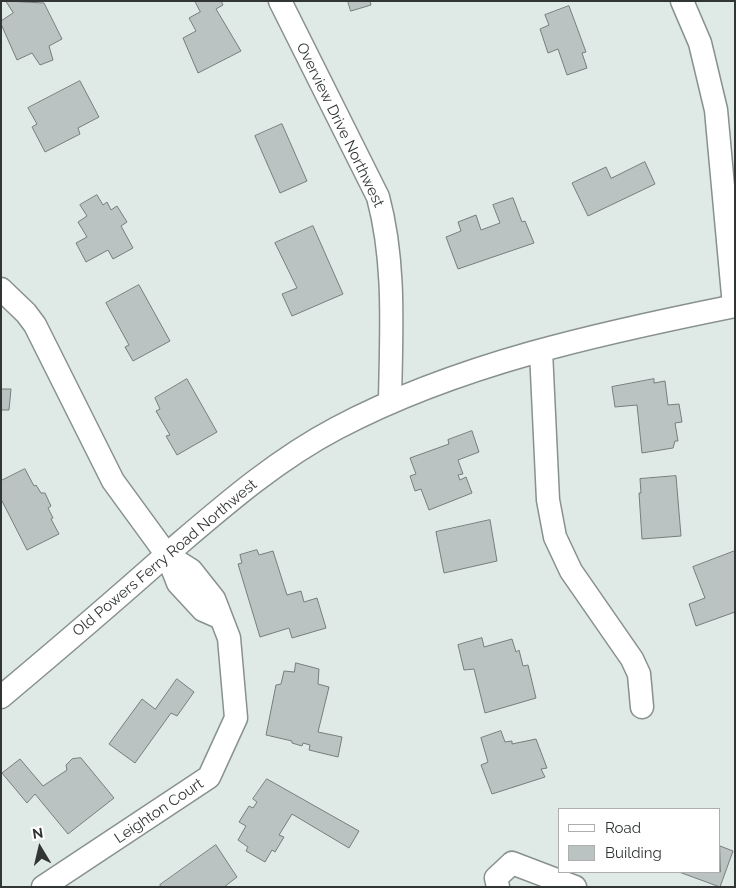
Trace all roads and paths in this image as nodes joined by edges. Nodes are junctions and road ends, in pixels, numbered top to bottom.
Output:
1 (280, 1) edge
2 (682, 1) edge
3 (1, 289) edge
4 (734, 306) edge
5 (541, 351) junction
6 (390, 402) junction
7 (167, 555) junction
8 (1, 697) edge
9 (642, 707) dead end
10 (43, 887) edge
11 (498, 887) edge
12 (574, 887) edge

1 - 6 street, Overview Drive Northwest
2 - 4 street
3 - 7 street
4 - 5 street, Old Powers Ferry Road Northwest
5 - 6 street, Old Powers Ferry Road Northwest
5 - 9 street
6 - 7 street, Old Powers Ferry Road Northwest
7 - 8 street, Old Powers Ferry Road Northwest
7 - 10 street, Leighton Court
11 - 12 street

